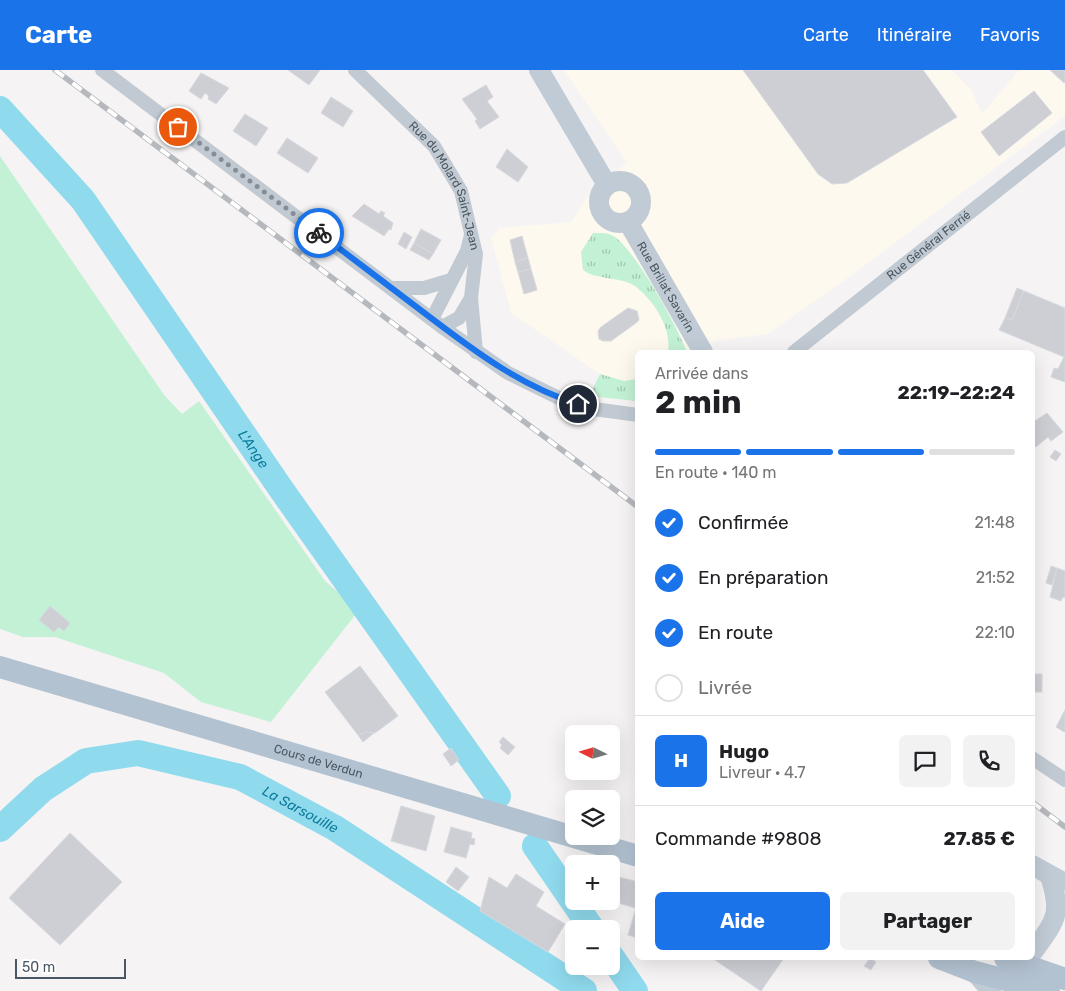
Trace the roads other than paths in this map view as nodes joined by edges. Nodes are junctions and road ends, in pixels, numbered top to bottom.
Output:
1 (102, 70) edge
2 (355, 70) edge
3 (539, 70) edge
4 (1065, 137) edge
5 (607, 185) junction
6 (628, 222) junction
7 (472, 232) junction
8 (451, 280) junction
9 (391, 288) junction
10 (471, 298) junction
11 (437, 323) junction
12 (702, 350) edge
13 (797, 350) edge
14 (476, 352) junction
15 (635, 415) edge
16 (0, 668) edge
17 (1035, 760) edge
18 (1065, 780) edge
19 (635, 855) edge
20 (1035, 867) edge
21 (1057, 880) edge
22 (1035, 944) edge
23 (944, 960) edge
24 (1022, 960) edge
25 (1027, 960) edge
26 (1065, 979) edge
27 (1003, 988) edge
28 (1049, 991) edge

1 - 9 street
2 - 7 street, Rue du Molard Saint-Jean
3 - 5 main road
4 - 13 street, Rue Général Ferrié
5 - 6 main road
5 - 6 main road
6 - 12 main road, Rue Brillat Savarin
7 - 8 street, Rue du Molard Saint-Jean
7 - 10 street
8 - 9 street
8 - 11 street, Rue du Molard Saint-Jean
9 - 11 street
10 - 11 street
10 - 14 street
11 - 14 street
14 - 15 street
16 - 19 main road, Cours de Verdun
17 - 18 street
20 - 21 main road
21 - 22 main road
23 - 27 main road
24 - 27 main road
25 - 26 main road
27 - 28 main road

